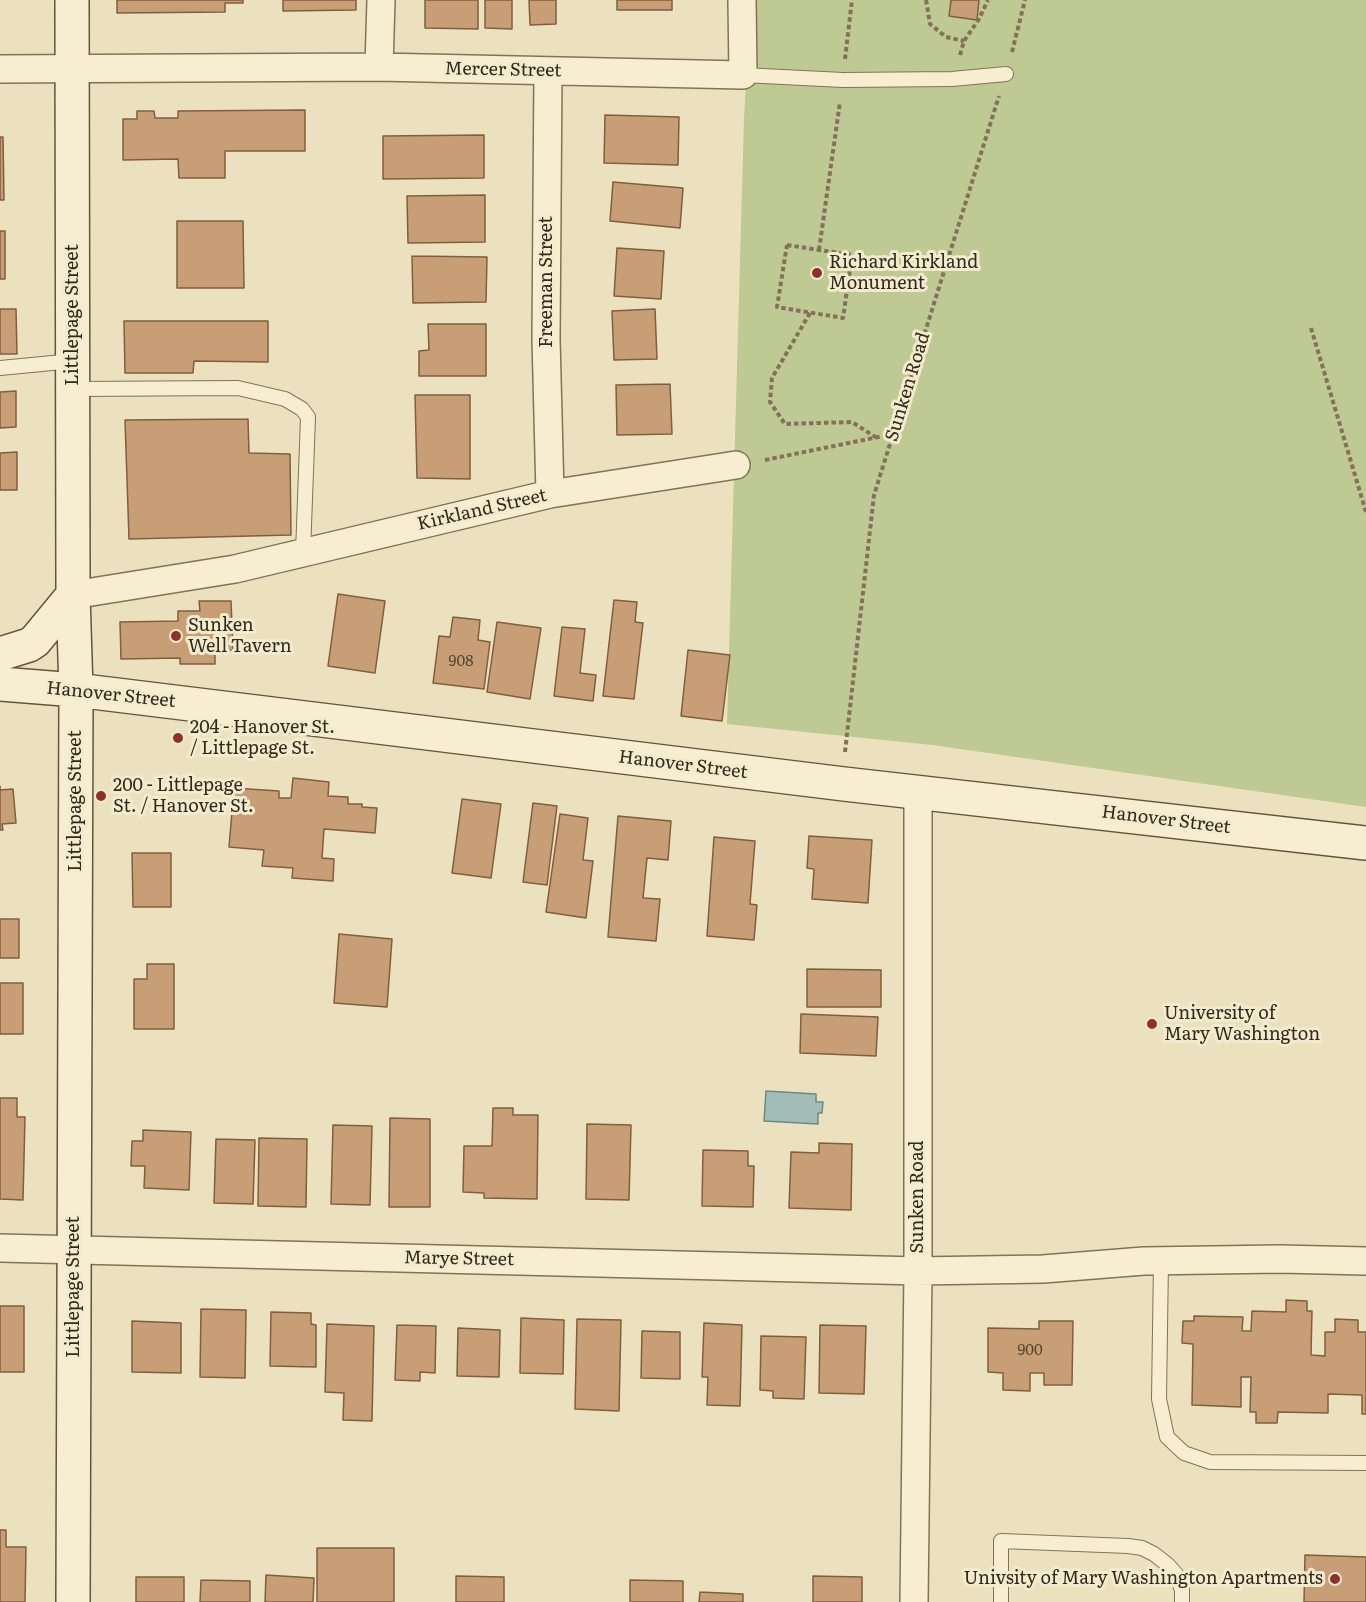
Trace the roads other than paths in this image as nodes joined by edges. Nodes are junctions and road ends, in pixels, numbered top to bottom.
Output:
1 (72, 0) edge
2 (381, 0) edge
3 (742, 0) edge
4 (379, 67) junction
5 (73, 68) junction
6 (0, 69) edge
7 (548, 71) junction
8 (1006, 74) road end
9 (743, 75) junction
10 (0, 368) edge
11 (73, 375) junction
12 (736, 465) road end
13 (550, 494) junction
14 (303, 553) junction
15 (73, 595) junction
16 (0, 654) edge
17 (0, 684) edge
18 (76, 690) junction
19 (918, 791) junction
20 (1366, 843) edge
21 (0, 1248) edge
22 (74, 1249) junction
23 (1161, 1261) junction
24 (1366, 1261) edge
25 (918, 1271) junction
26 (1366, 1463) edge
27 (73, 1602) edge
28 (914, 1602) edge
29 (1001, 1602) edge
30 (1182, 1602) edge

1 - 5 street, Littlepage Street
2 - 4 street
3 - 9 street
4 - 5 street, Mercer Street
4 - 7 street, Mercer Street
5 - 6 street, Mercer Street
5 - 11 street, Littlepage Street
7 - 9 street, Mercer Street
7 - 13 street, Freeman Street
8 - 9 lane, Mercer Street
10 - 11 lane
11 - 14 lane
11 - 15 street, Littlepage Street
12 - 13 street, Kirkland Street
13 - 14 street, Kirkland Street
14 - 15 street, Kirkland Street
15 - 16 street
15 - 18 street, Littlepage Street
17 - 18 street, Hanover Street
18 - 19 street, Hanover Street
18 - 22 street, Littlepage Street
19 - 20 street, Hanover Street
19 - 25 street, Sunken Road
21 - 22 street, Marye Street
22 - 25 street, Marye Street
22 - 27 street, Littlepage Street
23 - 24 street, Marye Street
23 - 25 street, Marye Street
23 - 26 lane
25 - 28 street, Sunken Road
29 - 30 lane

